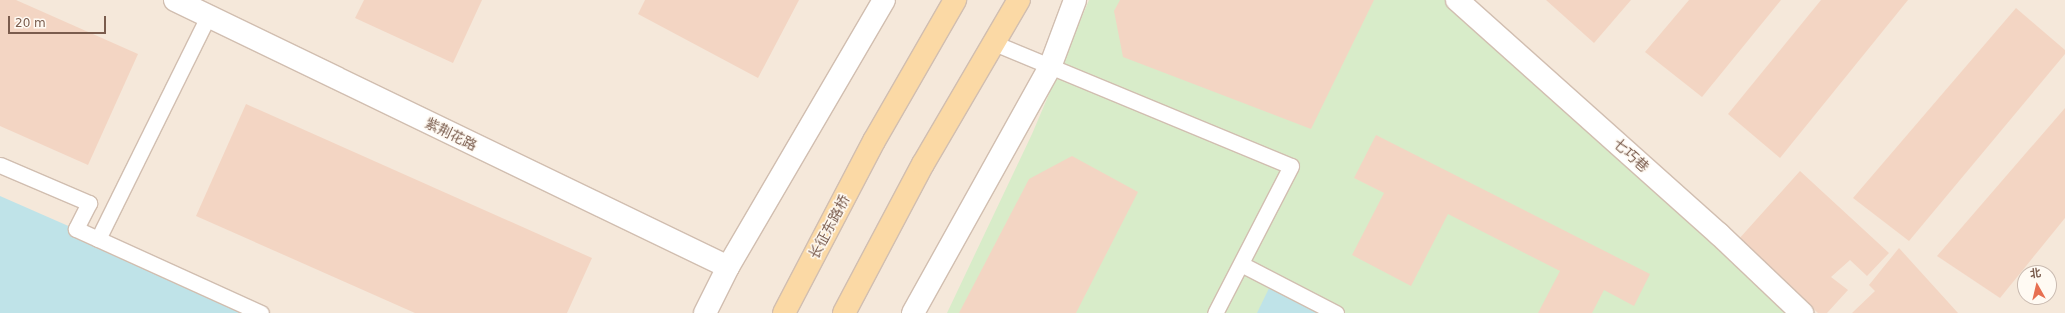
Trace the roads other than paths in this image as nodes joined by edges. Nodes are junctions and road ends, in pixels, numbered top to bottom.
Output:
1 (175, 0) edge
2 (884, 0) edge
3 (955, 0) edge
4 (1019, 0) edge
5 (1075, 0) edge
6 (1457, 0) edge
7 (208, 16) junction
8 (994, 43) junction
9 (1050, 67) junction
10 (0, 165) edge
11 (98, 239) junction
12 (1241, 264) junction
13 (728, 268) junction
14 (261, 313) edge
15 (705, 313) edge
16 (784, 313) edge
17 (844, 313) edge
18 (913, 313) edge
19 (1215, 313) edge
20 (1336, 313) edge
21 (1802, 313) edge

1 - 7 street, 紫荆花路
2 - 13 street
3 - 16 main road, 长征东路桥
4 - 8 main road
5 - 9 street
6 - 21 street, 七巧巷
7 - 11 lane
7 - 13 street, 紫荆花路
8 - 9 lane
8 - 17 main road
9 - 12 lane
9 - 18 street
10 - 11 lane
11 - 14 lane
12 - 19 lane
12 - 20 lane
13 - 15 street

